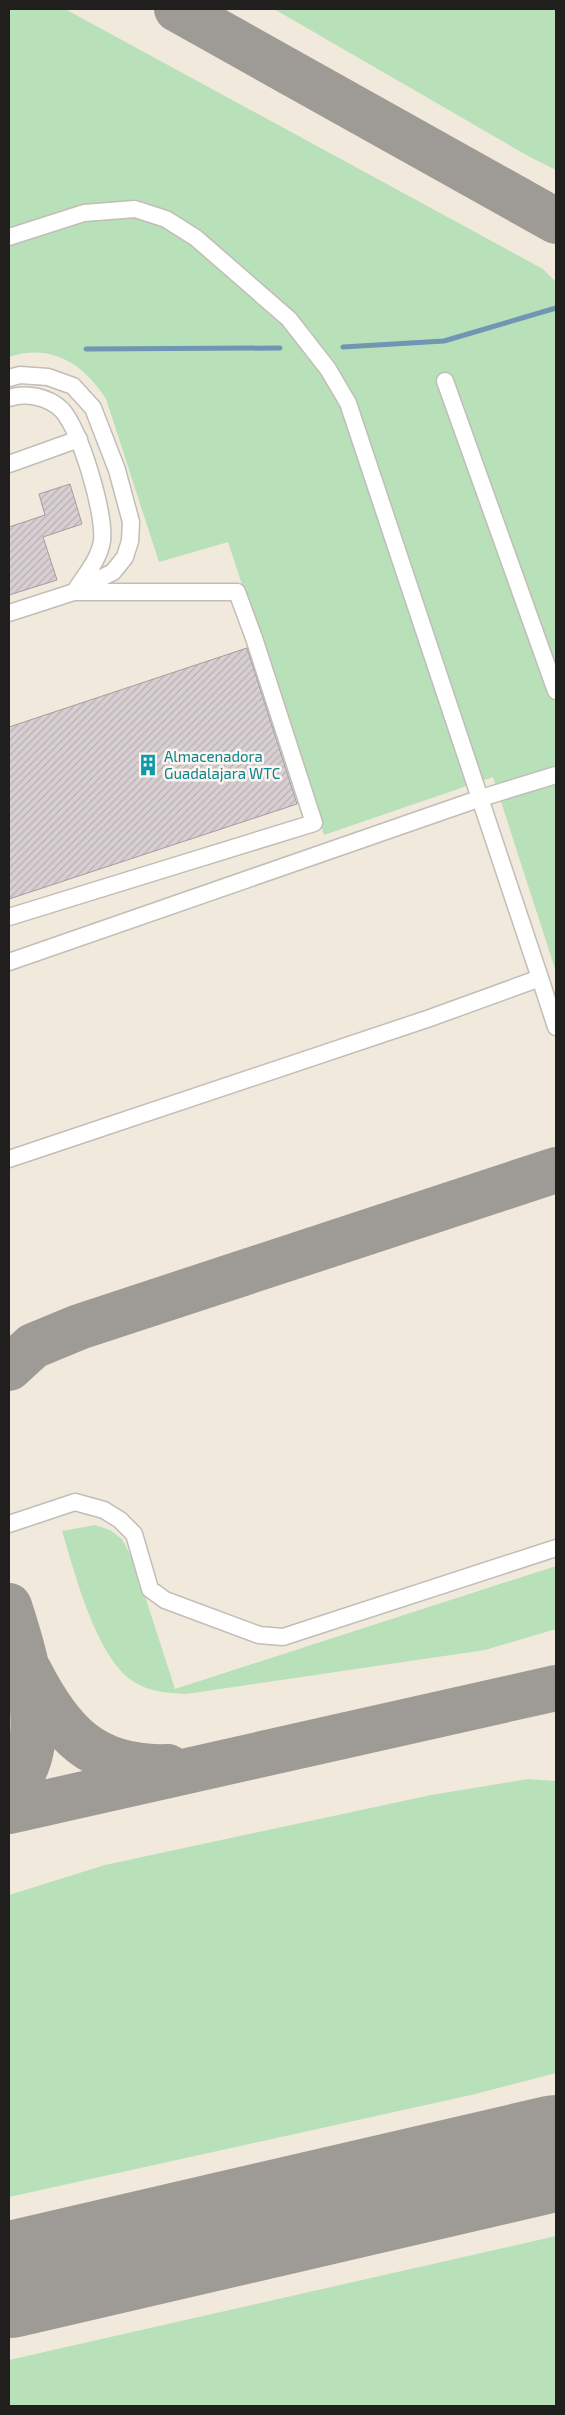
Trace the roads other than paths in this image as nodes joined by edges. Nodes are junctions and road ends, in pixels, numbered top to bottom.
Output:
1 (9, 237) edge
2 (9, 378) edge
3 (444, 382) dead end
4 (9, 398) edge
5 (79, 439) junction
6 (9, 464) edge
7 (74, 592) junction
8 (9, 613) edge
9 (556, 691) edge
10 (556, 775) edge
11 (481, 798) junction
12 (9, 917) edge
13 (9, 962) edge
14 (540, 978) junction
15 (555, 1018) edge
16 (9, 1159) edge
17 (9, 1524) edge
18 (556, 1548) edge

1 - 11 lane
2 - 7 lane
3 - 9 lane
4 - 5 lane
5 - 6 lane
5 - 7 lane
7 - 8 lane
7 - 12 lane
10 - 11 lane
11 - 13 lane
11 - 14 lane
14 - 15 lane
14 - 16 lane
17 - 18 lane

